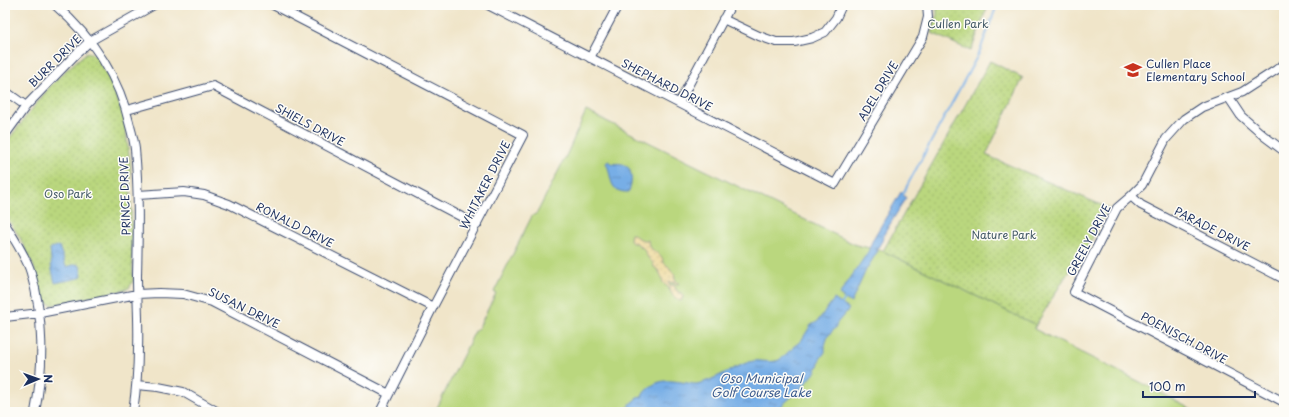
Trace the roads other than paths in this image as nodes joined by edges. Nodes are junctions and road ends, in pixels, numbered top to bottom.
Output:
1 (55, 5) edge
2 (154, 5) edge
3 (273, 5) edge
4 (488, 5) edge
5 (618, 5) edge
6 (731, 5) edge
7 (842, 5) edge
8 (927, 5) edge
9 (505, 9) edge
10 (724, 19) junction
11 (90, 41) junction
12 (590, 58) junction
13 (1284, 64) edge
14 (5, 91) edge
15 (1229, 98) junction
16 (679, 103) junction
17 (26, 106) junction
18 (127, 110) junction
19 (5, 134) edge
20 (1284, 151) edge
21 (835, 184) joint
22 (138, 195) junction
23 (1131, 196) junction
24 (5, 224) edge
25 (477, 225) junction
26 (1284, 279) edge
27 (1074, 292) joint
28 (137, 294) junction
29 (433, 307) junction
30 (40, 313) junction
31 (5, 317) edge
32 (137, 385) junction
33 (389, 394) junction
34 (1284, 402) edge
35 (35, 412) edge
36 (133, 412) edge
37 (218, 412) edge
38 (380, 412) edge

1 - 11 street, PRINCE DRIVE
2 - 11 street, BURR DRIVE
3 - 25 street, WHITAKER DRIVE
4 - 9 street, SHEPHARD DRIVE
5 - 12 street
6 - 10 street
7 - 10 street
8 - 21 street, ADEL DRIVE
9 - 12 street, SHEPHARD DRIVE
10 - 16 street
11 - 17 street, BURR DRIVE
11 - 18 street, PRINCE DRIVE
12 - 16 street, SHEPHARD DRIVE
13 - 15 street, GREELY DRIVE
14 - 17 street
15 - 20 street
15 - 23 street, GREELY DRIVE
16 - 21 street, SHEPHARD DRIVE
17 - 19 street, BURR DRIVE
18 - 22 street, PRINCE DRIVE
18 - 25 street, SHIELS DRIVE
22 - 28 street, PRINCE DRIVE
22 - 29 street, RONALD DRIVE
23 - 26 street, PARADE DRIVE
23 - 27 street, GREELY DRIVE
24 - 30 street
25 - 29 street, WHITAKER DRIVE
27 - 34 street, POENISCH DRIVE
28 - 30 street, SUSAN DRIVE
28 - 32 street, PRINCE DRIVE
28 - 33 street, SUSAN DRIVE
29 - 33 street, WHITAKER DRIVE
30 - 31 street, SUSAN DRIVE
30 - 35 street
32 - 36 street, PRINCE DRIVE
32 - 37 street
33 - 38 street, WHITAKER DRIVE

